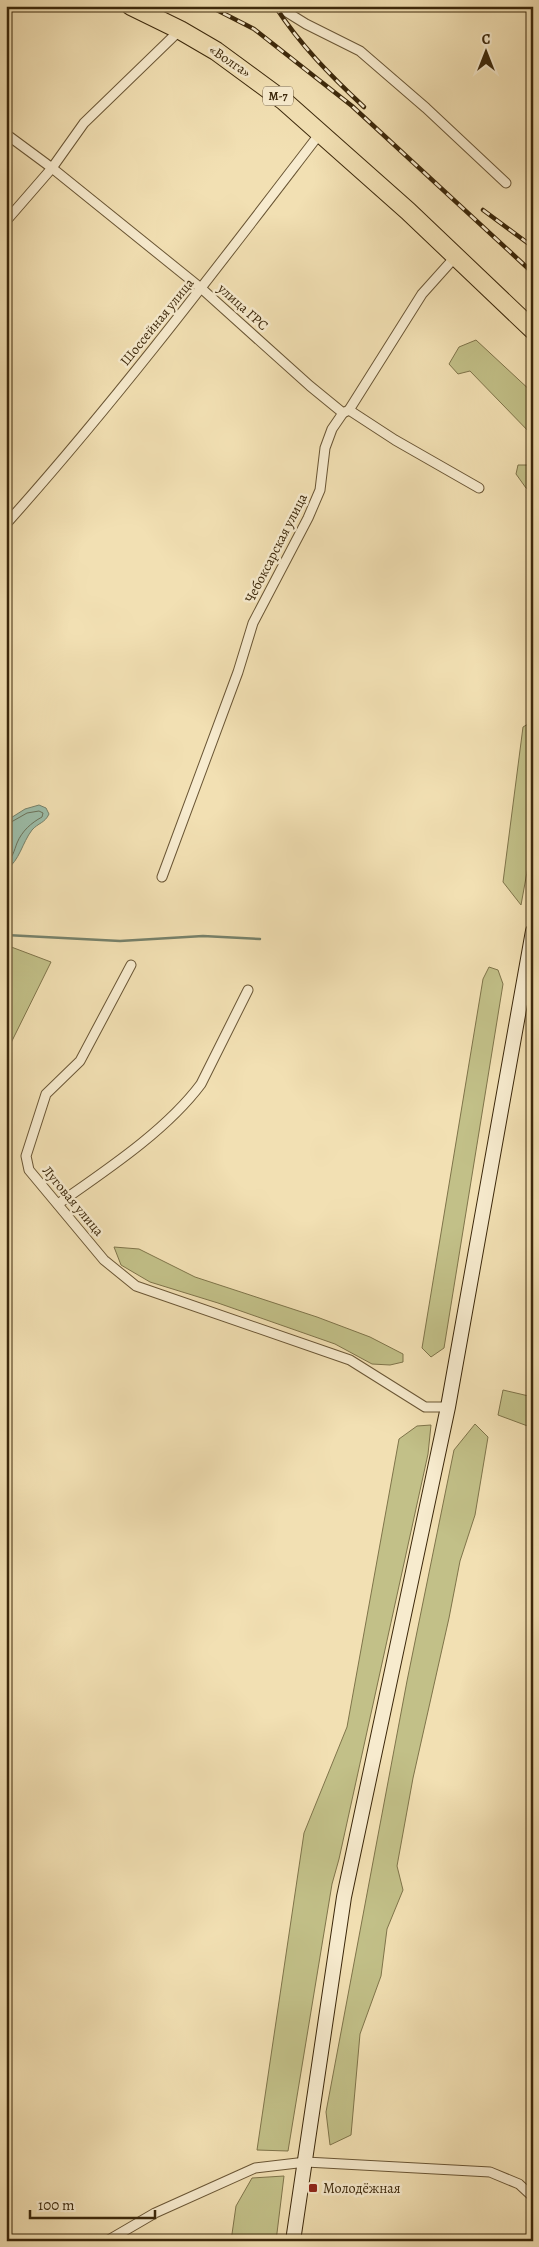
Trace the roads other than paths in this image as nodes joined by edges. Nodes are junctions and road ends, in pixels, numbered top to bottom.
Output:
1 (131, 6) edge
2 (277, 6) edge
3 (180, 30) junction
4 (322, 132) junction
5 (6, 134) edge
6 (52, 168) junction
7 (506, 183) dead end
8 (6, 221) edge
9 (456, 256) junction
10 (202, 289) junction
11 (533, 330) edge
12 (346, 412) junction
13 (479, 488) dead end
14 (6, 524) edge
15 (162, 877) dead end
16 (533, 931) edge
17 (130, 966) dead end
18 (248, 990) dead end
19 (58, 1204) junction
20 (448, 1407) junction
21 (306, 2162) junction
22 (533, 2197) edge
23 (107, 2241) edge
24 (293, 2241) edge

1 - 3 highway, «Волга» / М-7
2 - 7 street
3 - 4 highway, «Волга» / М-7
3 - 6 street
4 - 9 highway, «Волга» / М-7
4 - 10 street, Шоссейная улица
5 - 6 street, улица ГРС
6 - 8 street
6 - 10 street, улица ГРС
9 - 11 highway, «Волга»
9 - 12 street, Чебоксарская улица
10 - 12 street, улица ГРС
10 - 14 street, Шоссейная улица
12 - 13 street, улица ГРС
12 - 15 street, Чебоксарская улица
16 - 20 street
17 - 19 street, Луговая улица
18 - 19 street
19 - 20 street, Луговая улица
20 - 21 street
21 - 22 street
21 - 23 street
21 - 24 street

